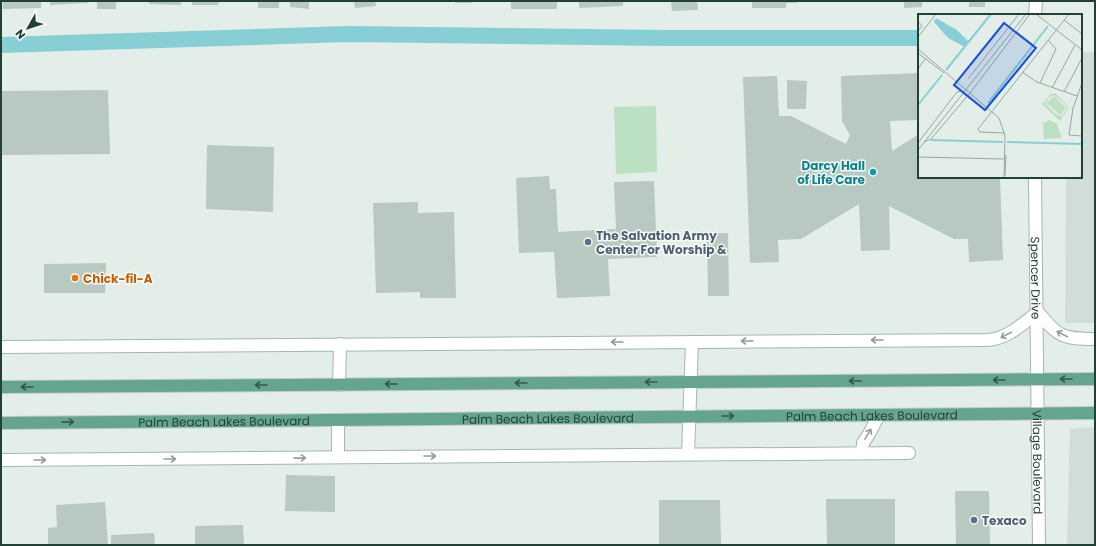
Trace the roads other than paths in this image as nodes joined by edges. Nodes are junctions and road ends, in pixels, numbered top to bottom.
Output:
1 (1036, 1) edge
2 (1035, 14) edge
3 (1035, 178) edge
4 (1038, 312) junction
5 (1095, 339) edge
6 (692, 342) junction
7 (340, 344) junction
8 (1, 347) edge
9 (1038, 379) junction
10 (1095, 379) edge
11 (690, 382) junction
12 (339, 385) junction
13 (1, 387) edge
14 (1038, 413) junction
15 (878, 415) junction
16 (1092, 415) edge
17 (689, 416) junction
18 (338, 420) junction
19 (1, 423) edge
20 (862, 453) junction
21 (909, 453) dead end
22 (688, 454) junction
23 (338, 457) junction
24 (1, 460) edge
25 (1039, 545) edge

1 - 2 street
3 - 4 street, Spencer Drive
5 -> 4 street
4 -> 6 street
4 - 9 street, Spencer Drive
6 -> 7 street
6 - 11 street
7 - 8 street
7 - 12 street
10 -> 9 main road
9 -> 11 main road
9 - 14 street, Village Boulevard
11 -> 12 main road
11 - 17 street
12 -> 13 main road
14 - 15 main road, Palm Beach Lakes Boulevard
14 - 16 main road, Palm Beach Lakes Boulevard
14 - 25 street, Village Boulevard
17 -> 15 main road, Palm Beach Lakes Boulevard
20 -> 15 street
17 - 18 main road, Palm Beach Lakes Boulevard
17 - 22 street
19 -> 18 main road, Palm Beach Lakes Boulevard
18 - 23 street
20 - 21 street
20 - 22 street
23 -> 22 street
24 -> 23 street

